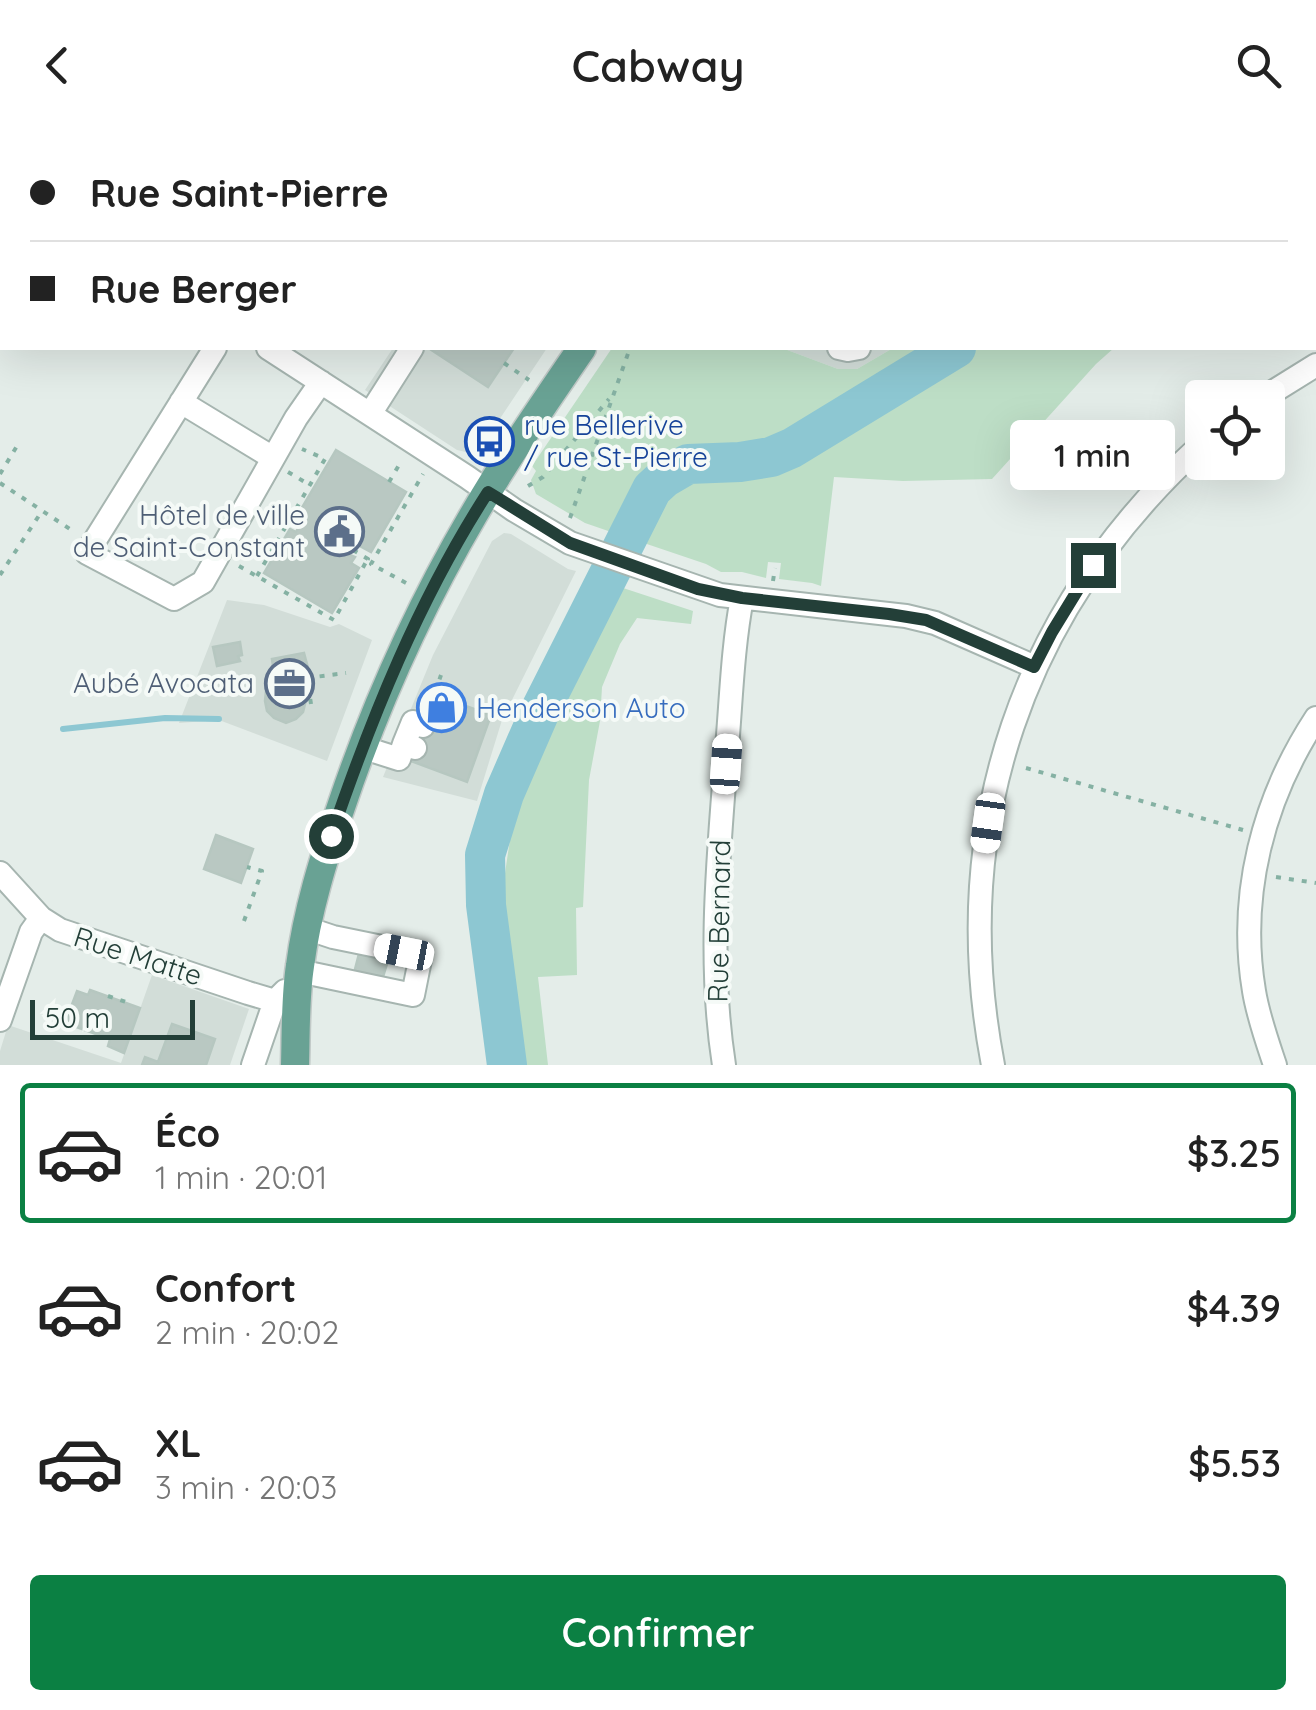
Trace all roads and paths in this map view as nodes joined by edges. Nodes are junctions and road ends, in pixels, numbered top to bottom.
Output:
1 (214, 350) edge
2 (271, 350) edge
3 (411, 350) edge
4 (581, 350) edge
5 (629, 350) edge
6 (504, 364) dead end
7 (1316, 365) edge
8 (529, 380) dead end
9 (321, 382) junction
10 (1285, 384) edge
11 (612, 396) junction
12 (181, 402) junction
13 (370, 414) junction
14 (20, 448) dead end
15 (312, 455) dead end
16 (273, 458) junction
17 (402, 460) dead end
18 (1185, 461) edge
19 (0, 474) edge
20 (423, 474) dead end
21 (298, 478) dead end
22 (389, 482) dead end
23 (0, 483) edge
24 (310, 484) junction
25 (528, 486) dead end
26 (488, 492) junction
27 (42, 511) junction
28 (277, 515) dead end
29 (570, 518) dead end
30 (288, 521) junction
31 (258, 546) dead end
32 (89, 548) junction
33 (353, 550) dead end
34 (270, 554) junction
35 (368, 563) junction
36 (775, 568) dead end
37 (244, 569) dead end
38 (0, 575) edge
39 (257, 576) junction
40 (773, 580) dead end
41 (406, 584) dead end
42 (742, 598) junction
43 (1034, 667) junction
44 (346, 673) dead end
45 (441, 675) dead end
46 (307, 678) junction
47 (297, 680) dead end
48 (432, 703) dead end
49 (311, 704) dead end
50 (1316, 718) edge
51 (414, 740) dead end
52 (362, 747) junction
53 (1019, 766) dead end
54 (1248, 831) dead end
55 (247, 866) dead end
56 (0, 873) edge
57 (1269, 876) dead end
58 (1316, 883) edge
59 (41, 918) junction
60 (244, 922) dead end
61 (306, 928) junction
62 (292, 988) junction
63 (108, 996) dead end
64 (129, 1004) dead end
65 (0, 1020) edge
66 (253, 1065) edge
67 (295, 1065) edge
68 (724, 1065) edge
69 (993, 1065) edge
70 (1275, 1065) edge

1 - 12 street
2 - 9 street
3 - 13 street
4 - 26 main road
5 - 11 path
6 - 8 path
7 - 10 street
9 - 13 street
9 - 16 street
11 - 25 path
11 - 29 path
12 - 16 street
12 - 32 street
13 - 26 street
14 - 19 path
15 - 24 path
16 - 32 street
17 - 22 path
18 - 43 street
20 - 35 path
21 - 24 path
23 - 27 path
24 - 30 path
26 - 42 street
26 - 52 main road
27 - 32 path
27 - 38 path
28 - 30 path
30 - 34 path
31 - 34 path
33 - 35 path
34 - 39 path
35 - 39 path
35 - 41 path
36 - 40 path
37 - 39 path
42 - 43 street
42 - 68 street, Rue Bernard
43 - 69 street
44 - 46 path
45 - 48 path
46 - 47 path
46 - 49 path
50 - 70 street
51 - 52 street
52 - 61 main road
53 - 54 path
55 - 60 path
56 - 59 street, Rue Matte
57 - 58 path
59 - 62 street, Rue Matte
59 - 65 street
61 - 62 main road
61 - 62 street, Rue Matte
62 - 66 street
62 - 67 main road
63 - 64 path

